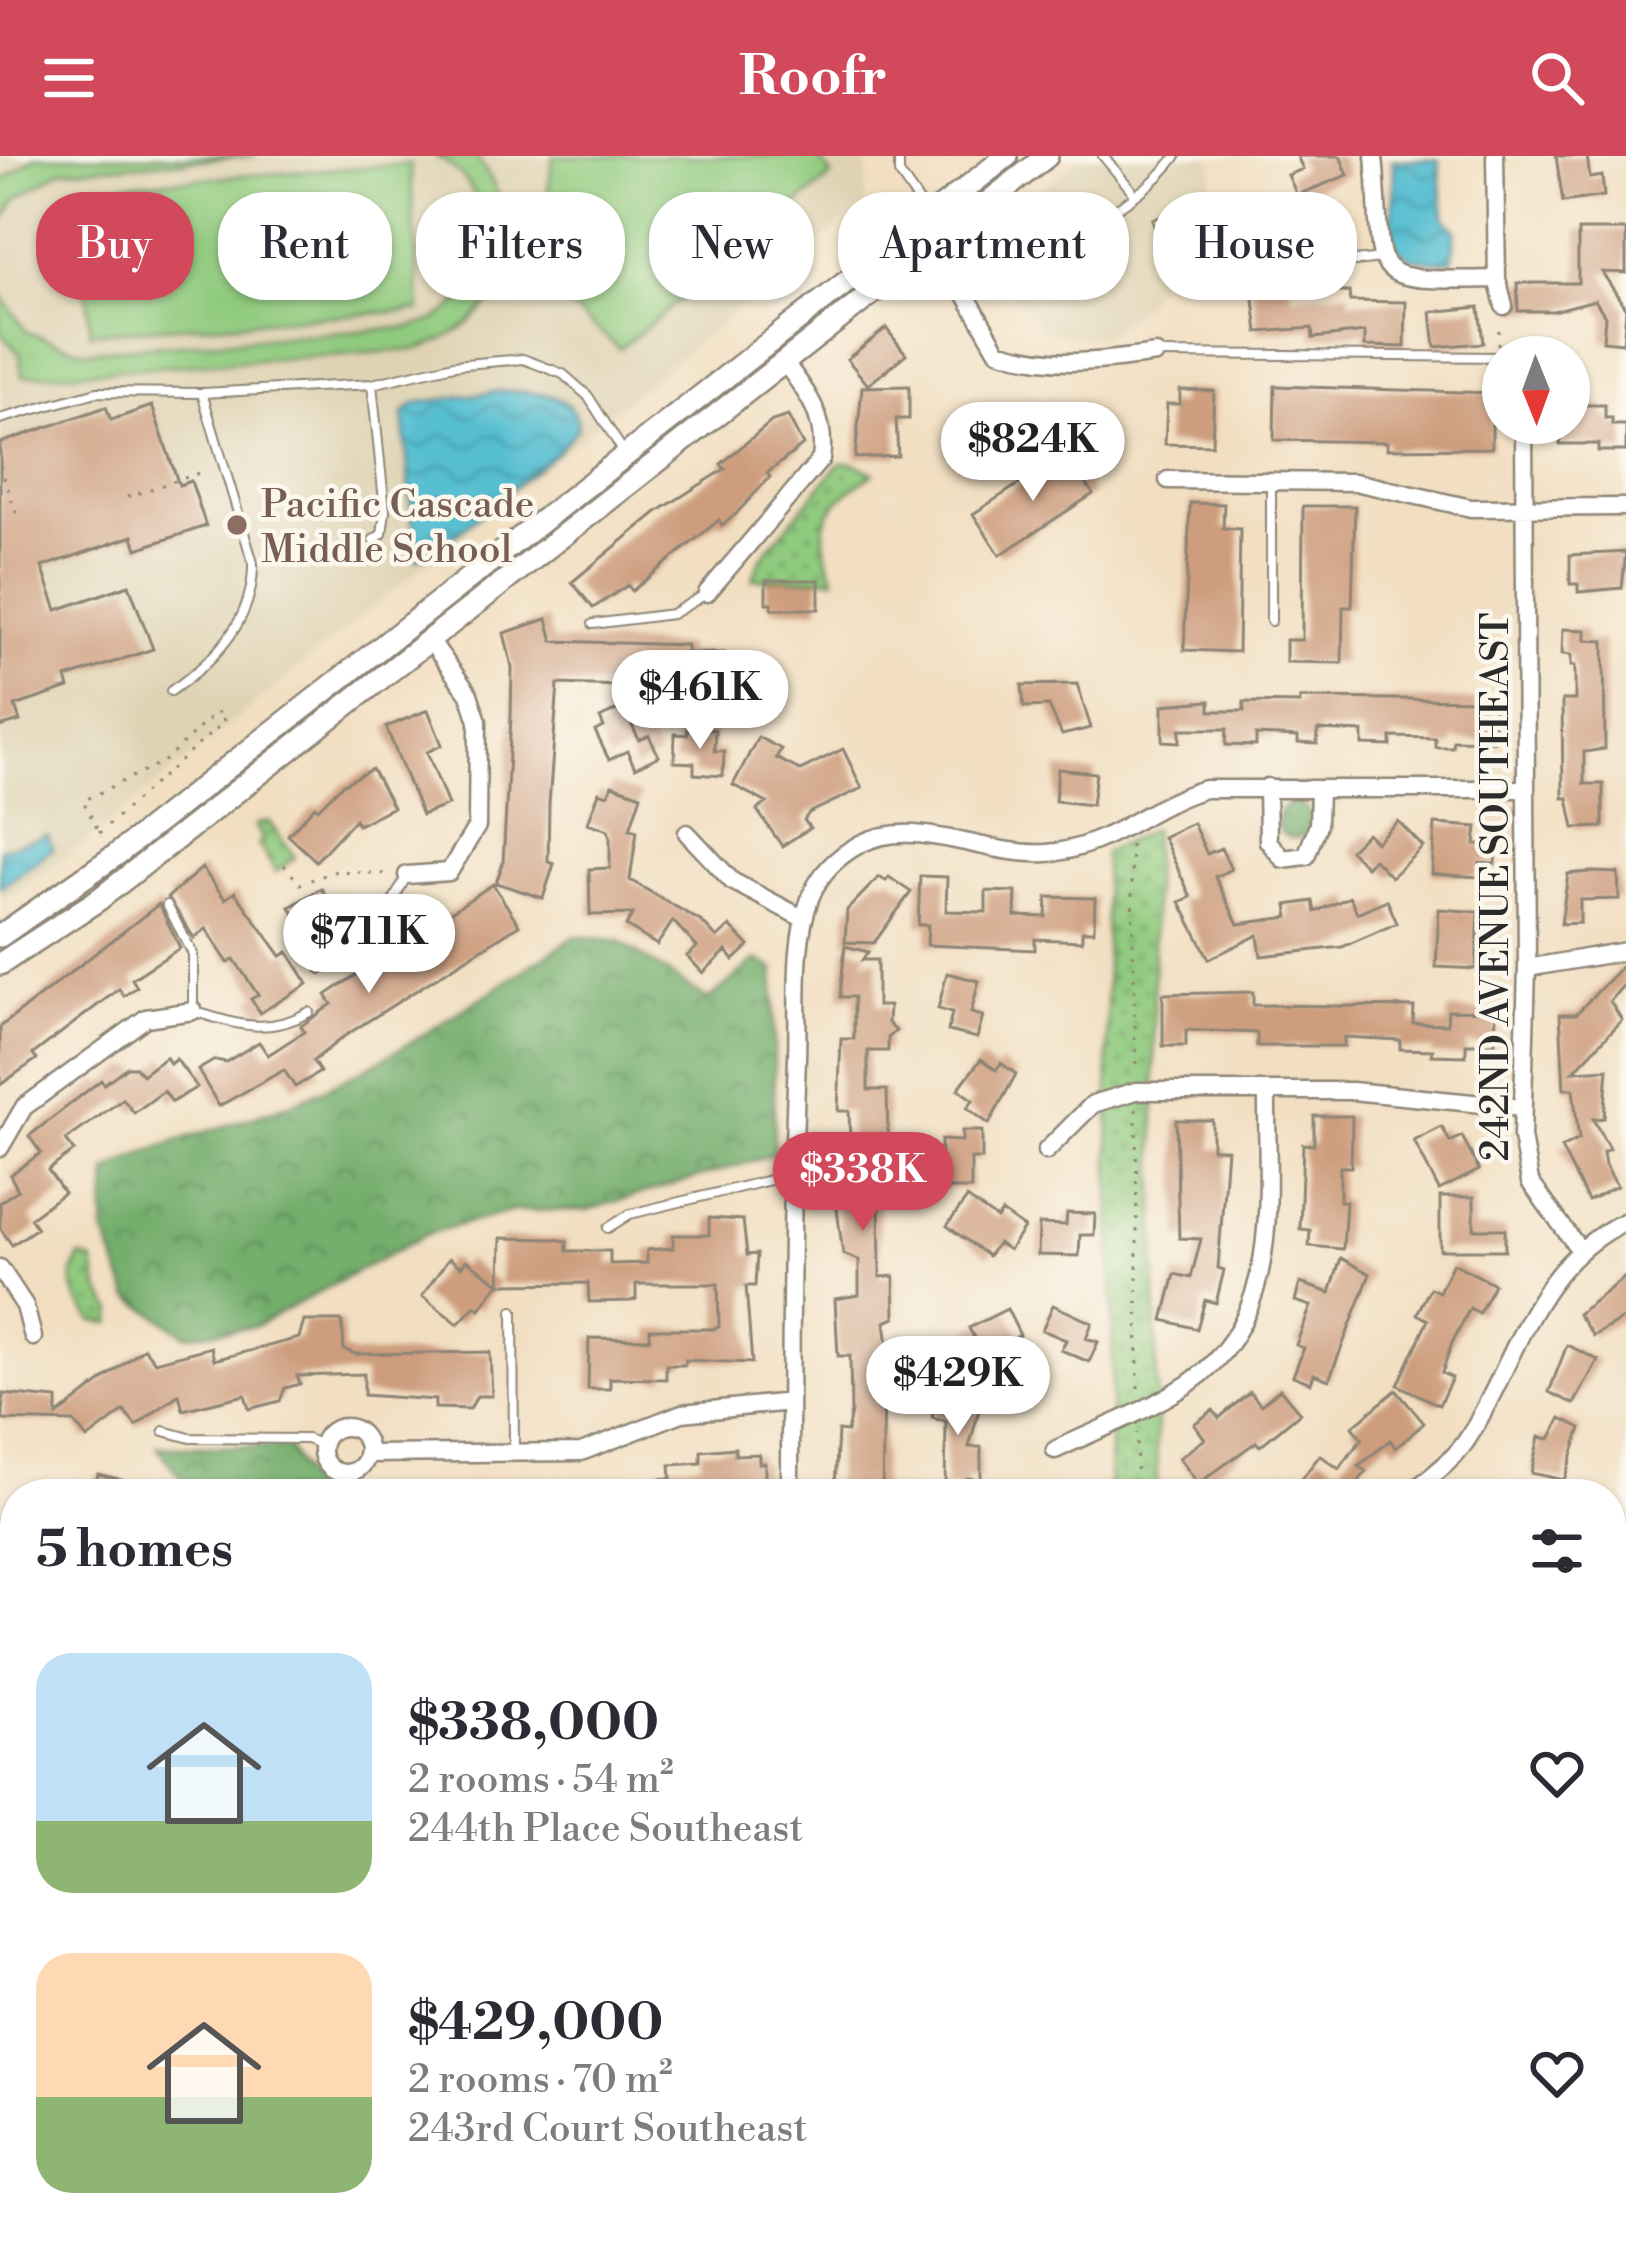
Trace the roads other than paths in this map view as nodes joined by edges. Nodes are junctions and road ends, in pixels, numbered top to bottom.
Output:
1 (899, 156) edge
2 (1007, 156) edge
3 (1047, 156) edge
4 (1103, 156) edge
5 (1176, 156) edge
6 (1374, 156) edge
7 (1495, 156) edge
8 (912, 192) edge
9 (962, 192) edge
10 (1000, 192) edge
11 (1134, 193) junction
12 (1129, 197) edge
13 (1381, 258) junction
14 (1357, 261) edge
15 (1497, 279) junction
16 (838, 288) edge
17 (862, 300) edge
18 (968, 300) edge
19 (1504, 306) road end
20 (1156, 354) joint
21 (1482, 357) edge
22 (784, 362) junction
23 (372, 384) junction
24 (202, 394) junction
25 (0, 418) edge
26 (1525, 444) edge
27 (625, 453) junction
28 (1168, 480) dead end
29 (1271, 481) junction
30 (1526, 506) junction
31 (1626, 507) edge
32 (373, 540) dead end
33 (707, 593) joint
34 (1271, 621) dead end
35 (593, 624) dead end
36 (429, 639) junction
37 (171, 692) dead end
38 (1268, 787) junction
39 (1319, 788) junction
40 (1525, 789) junction
41 (687, 833) dead end
42 (407, 875) joint
43 (167, 905) dead end
44 (804, 919) junction
45 (0, 936) edge
46 (1626, 951) edge
47 (0, 964) edge
48 (1527, 968) junction
49 (321, 969) dead end
50 (193, 1011) junction
51 (309, 1012) dead end
52 (1267, 1092) junction
53 (1523, 1108) junction
54 (0, 1148) edge
55 (1046, 1151) dead end
56 (792, 1174) junction
57 (1626, 1220) edge
58 (608, 1228) dead end
59 (1579, 1249) junction
60 (0, 1268) edge
61 (513, 1310) dead end
62 (34, 1337) dead end
63 (790, 1402) junction
64 (164, 1431) dead end
65 (322, 1445) junction
66 (1054, 1450) dead end
67 (514, 1453) junction
68 (367, 1454) junction
69 (790, 1479) edge
70 (1427, 1479) edge

1 - 8 lane
2 - 9 street
3 - 10 street
4 - 11 lane
5 - 11 lane
6 - 13 street
7 - 15 street
11 - 12 lane
13 - 14 lane
13 - 15 street
15 - 19 street
16 - 27 street
17 - 22 street
18 - 20 street
20 - 21 lane
22 - 33 street
22 - 36 street
23 - 24 lane
23 - 27 lane
23 - 32 lane
24 - 25 lane
24 - 37 lane
26 - 30 street, 242ND AVENUE SOUTHEAST
27 - 45 street
28 - 29 street
29 - 30 street
29 - 34 lane
30 - 31 street
30 - 40 street, 242ND AVENUE SOUTHEAST
33 - 35 lane
36 - 42 street
36 - 47 street
38 - 39 street
38 - 39 street
38 - 44 street
39 - 40 street
40 - 48 street, 242ND AVENUE SOUTHEAST
41 - 44 street
42 - 49 lane
43 - 50 lane
44 - 56 street
46 - 48 street
48 - 53 street, 242ND AVENUE SOUTHEAST
50 - 51 lane
50 - 54 street
52 - 53 street
52 - 55 street
52 - 66 street
53 - 59 street, 242ND AVENUE SOUTHEAST
56 - 58 lane
56 - 63 street
57 - 59 street
59 - 70 street
60 - 62 street
61 - 67 lane
63 - 67 street
63 - 69 street
64 - 65 lane
65 - 68 street
65 - 68 street
67 - 68 street

